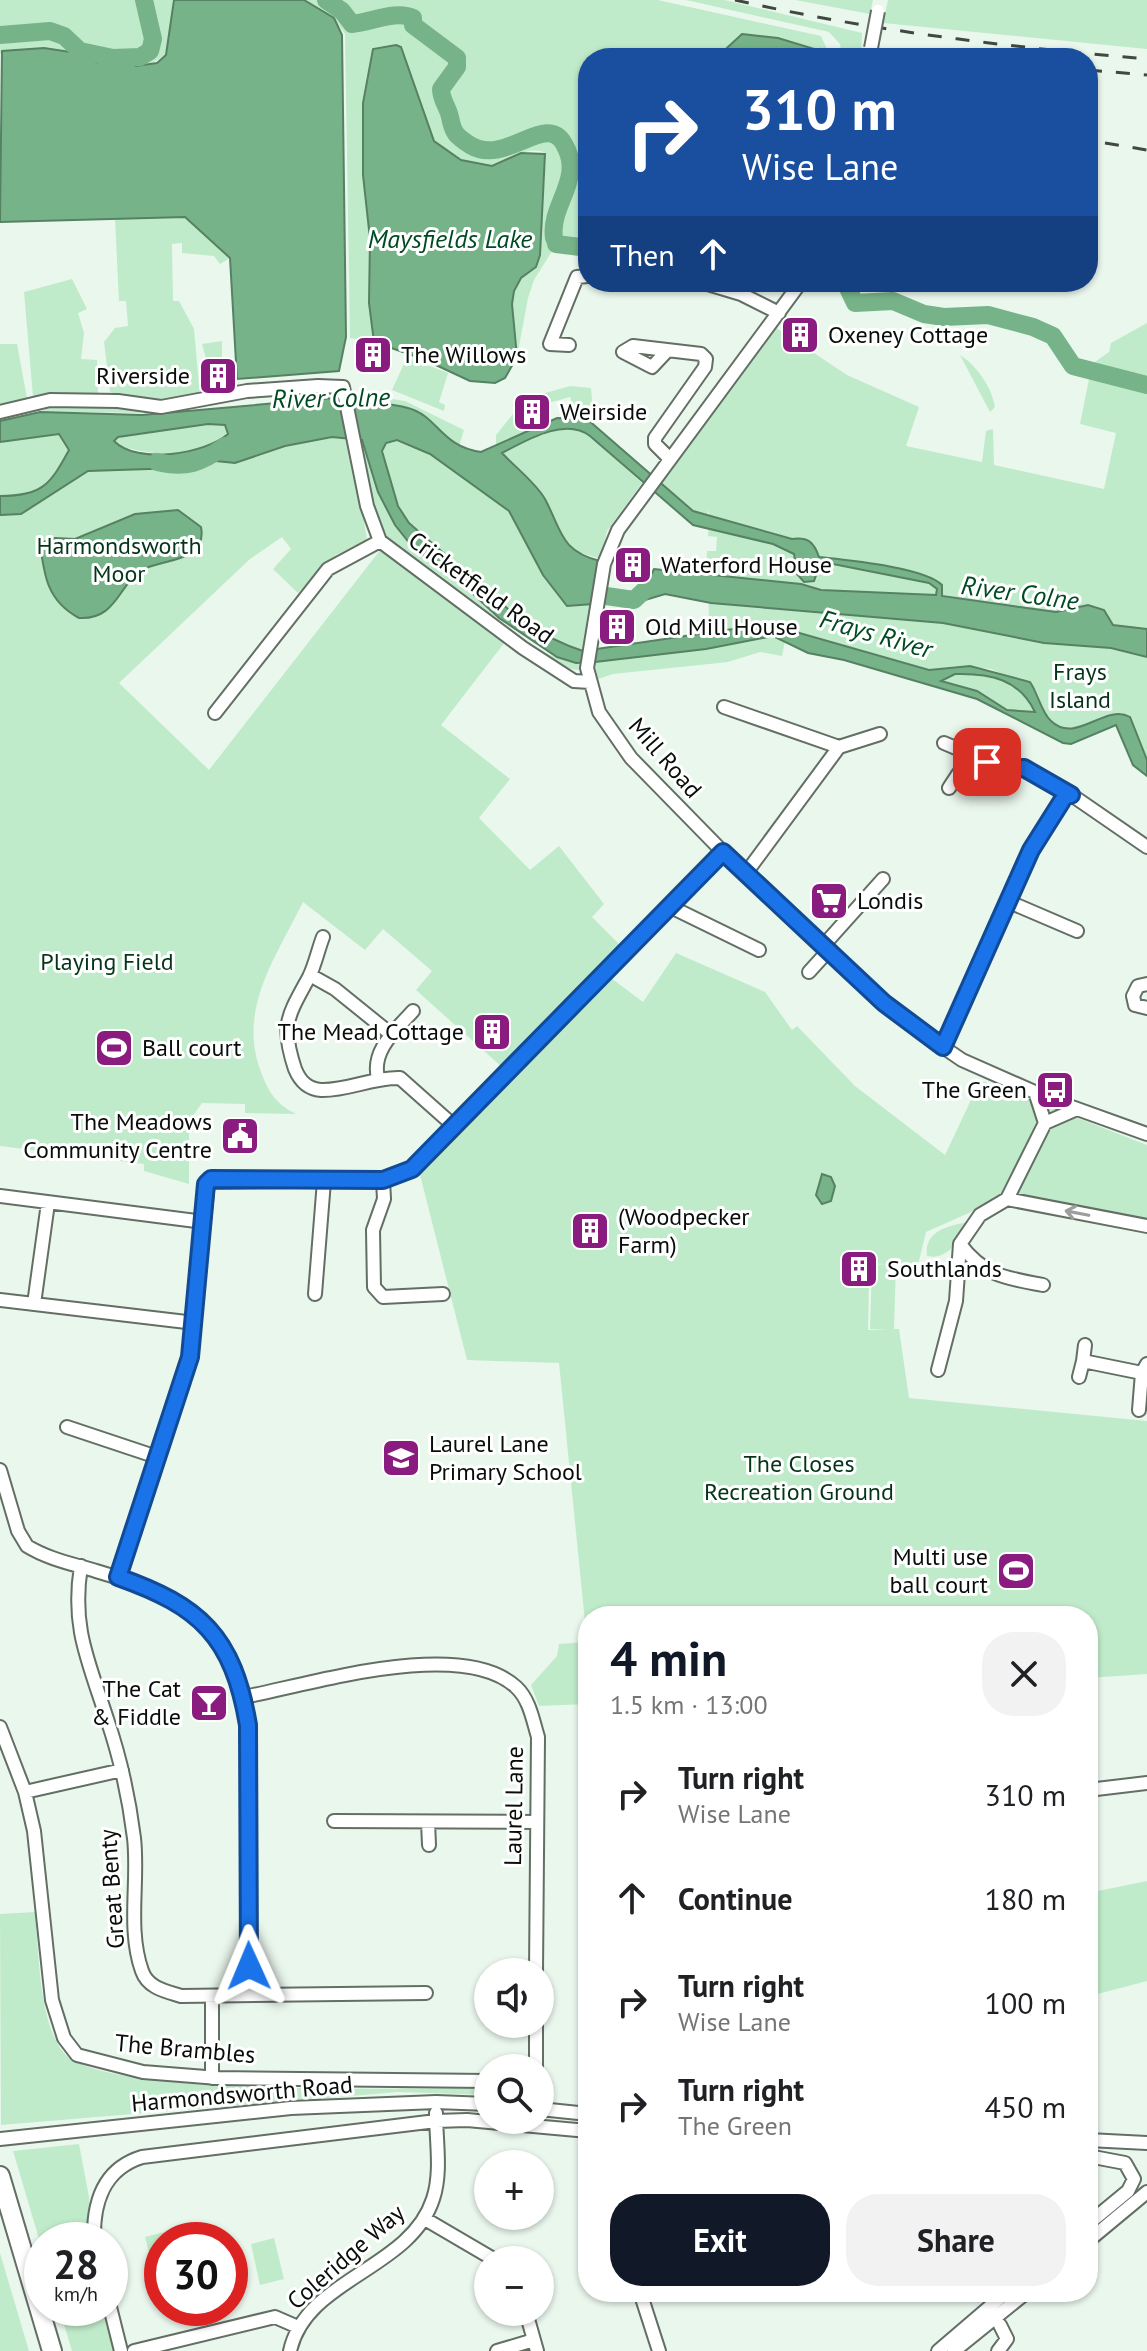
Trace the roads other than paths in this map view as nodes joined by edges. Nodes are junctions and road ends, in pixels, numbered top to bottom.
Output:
1 (879, 5) edge
2 (871, 48) edge
3 (578, 278) edge
4 (734, 292) edge
5 (794, 292) edge
6 (779, 313) junction
7 (569, 345) dead end
8 (667, 351) dead end
9 (0, 412) edge
10 (669, 458) junction
11 (380, 541) junction
12 (590, 682) junction
13 (724, 707) dead end
14 (215, 713) dead end
15 (880, 734) dead end
16 (944, 743) dead end
17 (839, 747) junction
18 (970, 756) junction
19 (949, 788) dead end
20 (1071, 795) junction
21 (1147, 847) edge
22 (723, 852) junction
23 (746, 873) junction
24 (883, 879) dead end
25 (1007, 901) junction
26 (669, 906) junction
27 (1077, 931) dead end
28 (323, 937) dead end
29 (826, 949) junction
30 (759, 950) dead end
31 (809, 972) dead end
32 (310, 975) junction
33 (1147, 984) edge
34 (1147, 1008) edge
35 (413, 1011) dead end
36 (392, 1035) junction
37 (943, 1047) junction
38 (378, 1078) junction
39 (1035, 1092) junction
40 (1077, 1109) junction
41 (1045, 1123) junction
42 (454, 1126) junction
43 (1147, 1134) edge
44 (383, 1180) junction
45 (324, 1181) junction
46 (0, 1196) edge
47 (1007, 1199) junction
48 (48, 1203) junction
49 (204, 1222) junction
50 (1147, 1226) edge
51 (960, 1244) junction
52 (1043, 1285) dead end
53 (315, 1294) dead end
54 (443, 1294) dead end
55 (0, 1300) edge
56 (34, 1304) junction
57 (195, 1323) junction
58 (1085, 1345) dead end
59 (1083, 1361) junction
60 (1145, 1368) edge
61 (938, 1370) dead end
62 (1079, 1377) dead end
63 (1139, 1410) dead end
64 (67, 1427) dead end
65 (157, 1457) junction
66 (0, 1470) edge
67 (81, 1566) junction
68 (118, 1577) junction
69 (244, 1697) junction
70 (0, 1727) edge
71 (122, 1770) junction
72 (1147, 1783) edge
73 (1098, 1789) edge
74 (25, 1792) junction
75 (334, 1821) dead end
76 (428, 1822) junction
77 (536, 1822) junction
78 (429, 1845) dead end
79 (536, 1958) edge
80 (426, 1993) dead end
81 (250, 1995) junction
82 (212, 1996) junction
83 (212, 2078) junction
84 (474, 2081) edge
85 (436, 2102) junction
86 (474, 2103) edge
87 (554, 2110) edge
88 (578, 2113) edge
89 (436, 2121) junction
90 (578, 2130) edge
91 (0, 2139) edge
92 (1098, 2141) edge
93 (1147, 2143) edge
94 (1098, 2157) edge
95 (0, 2176) edge
96 (1147, 2192) edge
97 (1098, 2215) edge
98 (425, 2219) junction
99 (95, 2222) edge
100 (1098, 2233) edge
101 (474, 2248) edge
102 (643, 2302) edge
103 (995, 2302) edge
104 (1015, 2302) edge
105 (1000, 2325) dead end
106 (115, 2326) edge
107 (530, 2326) edge
108 (298, 2327) junction
109 (536, 2346) edge
110 (52, 2351) edge
111 (121, 2351) edge
112 (134, 2351) edge
113 (290, 2351) edge
114 (497, 2351) edge
115 (659, 2351) edge
116 (938, 2351) edge
117 (954, 2351) edge
118 (998, 2351) edge

1 - 2 street, bridge
3 - 7 street
4 - 6 street
5 - 6 street, Mill Road
6 - 10 street, Mill Road
8 - 10 street
9 - 11 street, Cricketfield Road
10 - 12 street, Mill Road
11 - 12 street, Cricketfield Road
11 - 14 street
12 - 22 street, Mill Road
13 - 17 street
15 - 17 street
16 - 18 street
17 - 23 street
18 - 19 street
18 - 20 street
20 - 21 street
20 - 25 street
22 - 23 street
22 - 26 street
23 - 29 street
24 - 29 street
25 - 27 street
25 - 37 street
26 - 30 street
26 - 42 street
28 - 32 street
29 - 31 street
29 - 37 street
32 - 36 street
32 - 38 street
33 - 34 street
35 - 36 street
36 - 38 street
37 - 39 street
38 - 42 street
39 - 40 street
39 - 41 street
40 - 41 street
40 - 43 street
41 - 47 street
42 - 44 street
44 - 45 street
44 - 54 street
45 - 49 street
45 - 53 street
46 - 48 street
50 -> 47 street
47 - 51 street
48 - 49 street
48 - 56 street
49 - 57 street
51 - 52 street
51 - 61 street
55 - 56 street
56 - 57 street
57 - 65 street
58 - 59 street
59 - 60 street
59 - 62 street
60 - 63 street
64 - 65 street
65 - 68 street
66 - 67 street
67 - 68 street
67 - 71 street, Great Benty
68 - 69 street
69 - 77 street, Laurel Lane
69 - 81 street
70 - 74 street, The Brambles
71 - 74 street
71 - 82 street, Great Benty
72 - 73 street
74 - 83 street, The Brambles
75 - 76 street
76 - 77 street
76 - 78 street
77 - 79 street, Laurel Lane
80 - 81 street, Great Benty
81 - 82 street, Great Benty
82 - 83 street
83 - 84 street, The Brambles
85 - 86 street, Harmondsworth Road
85 - 89 street, Coleridge Way
85 - 91 street, Harmondsworth Road
87 - 88 street
89 - 90 street
89 - 98 street, Coleridge Way
89 - 99 street
92 - 93 street
94 - 97 street
95 - 110 highway
96 - 100 street
98 - 101 street
98 - 108 street, Coleridge Way
102 - 115 street
103 - 116 street
104 - 117 street
105 - 118 street
106 - 111 street
107 - 109 street
108 - 112 street
108 - 113 street, Coleridge Way
109 - 114 street

